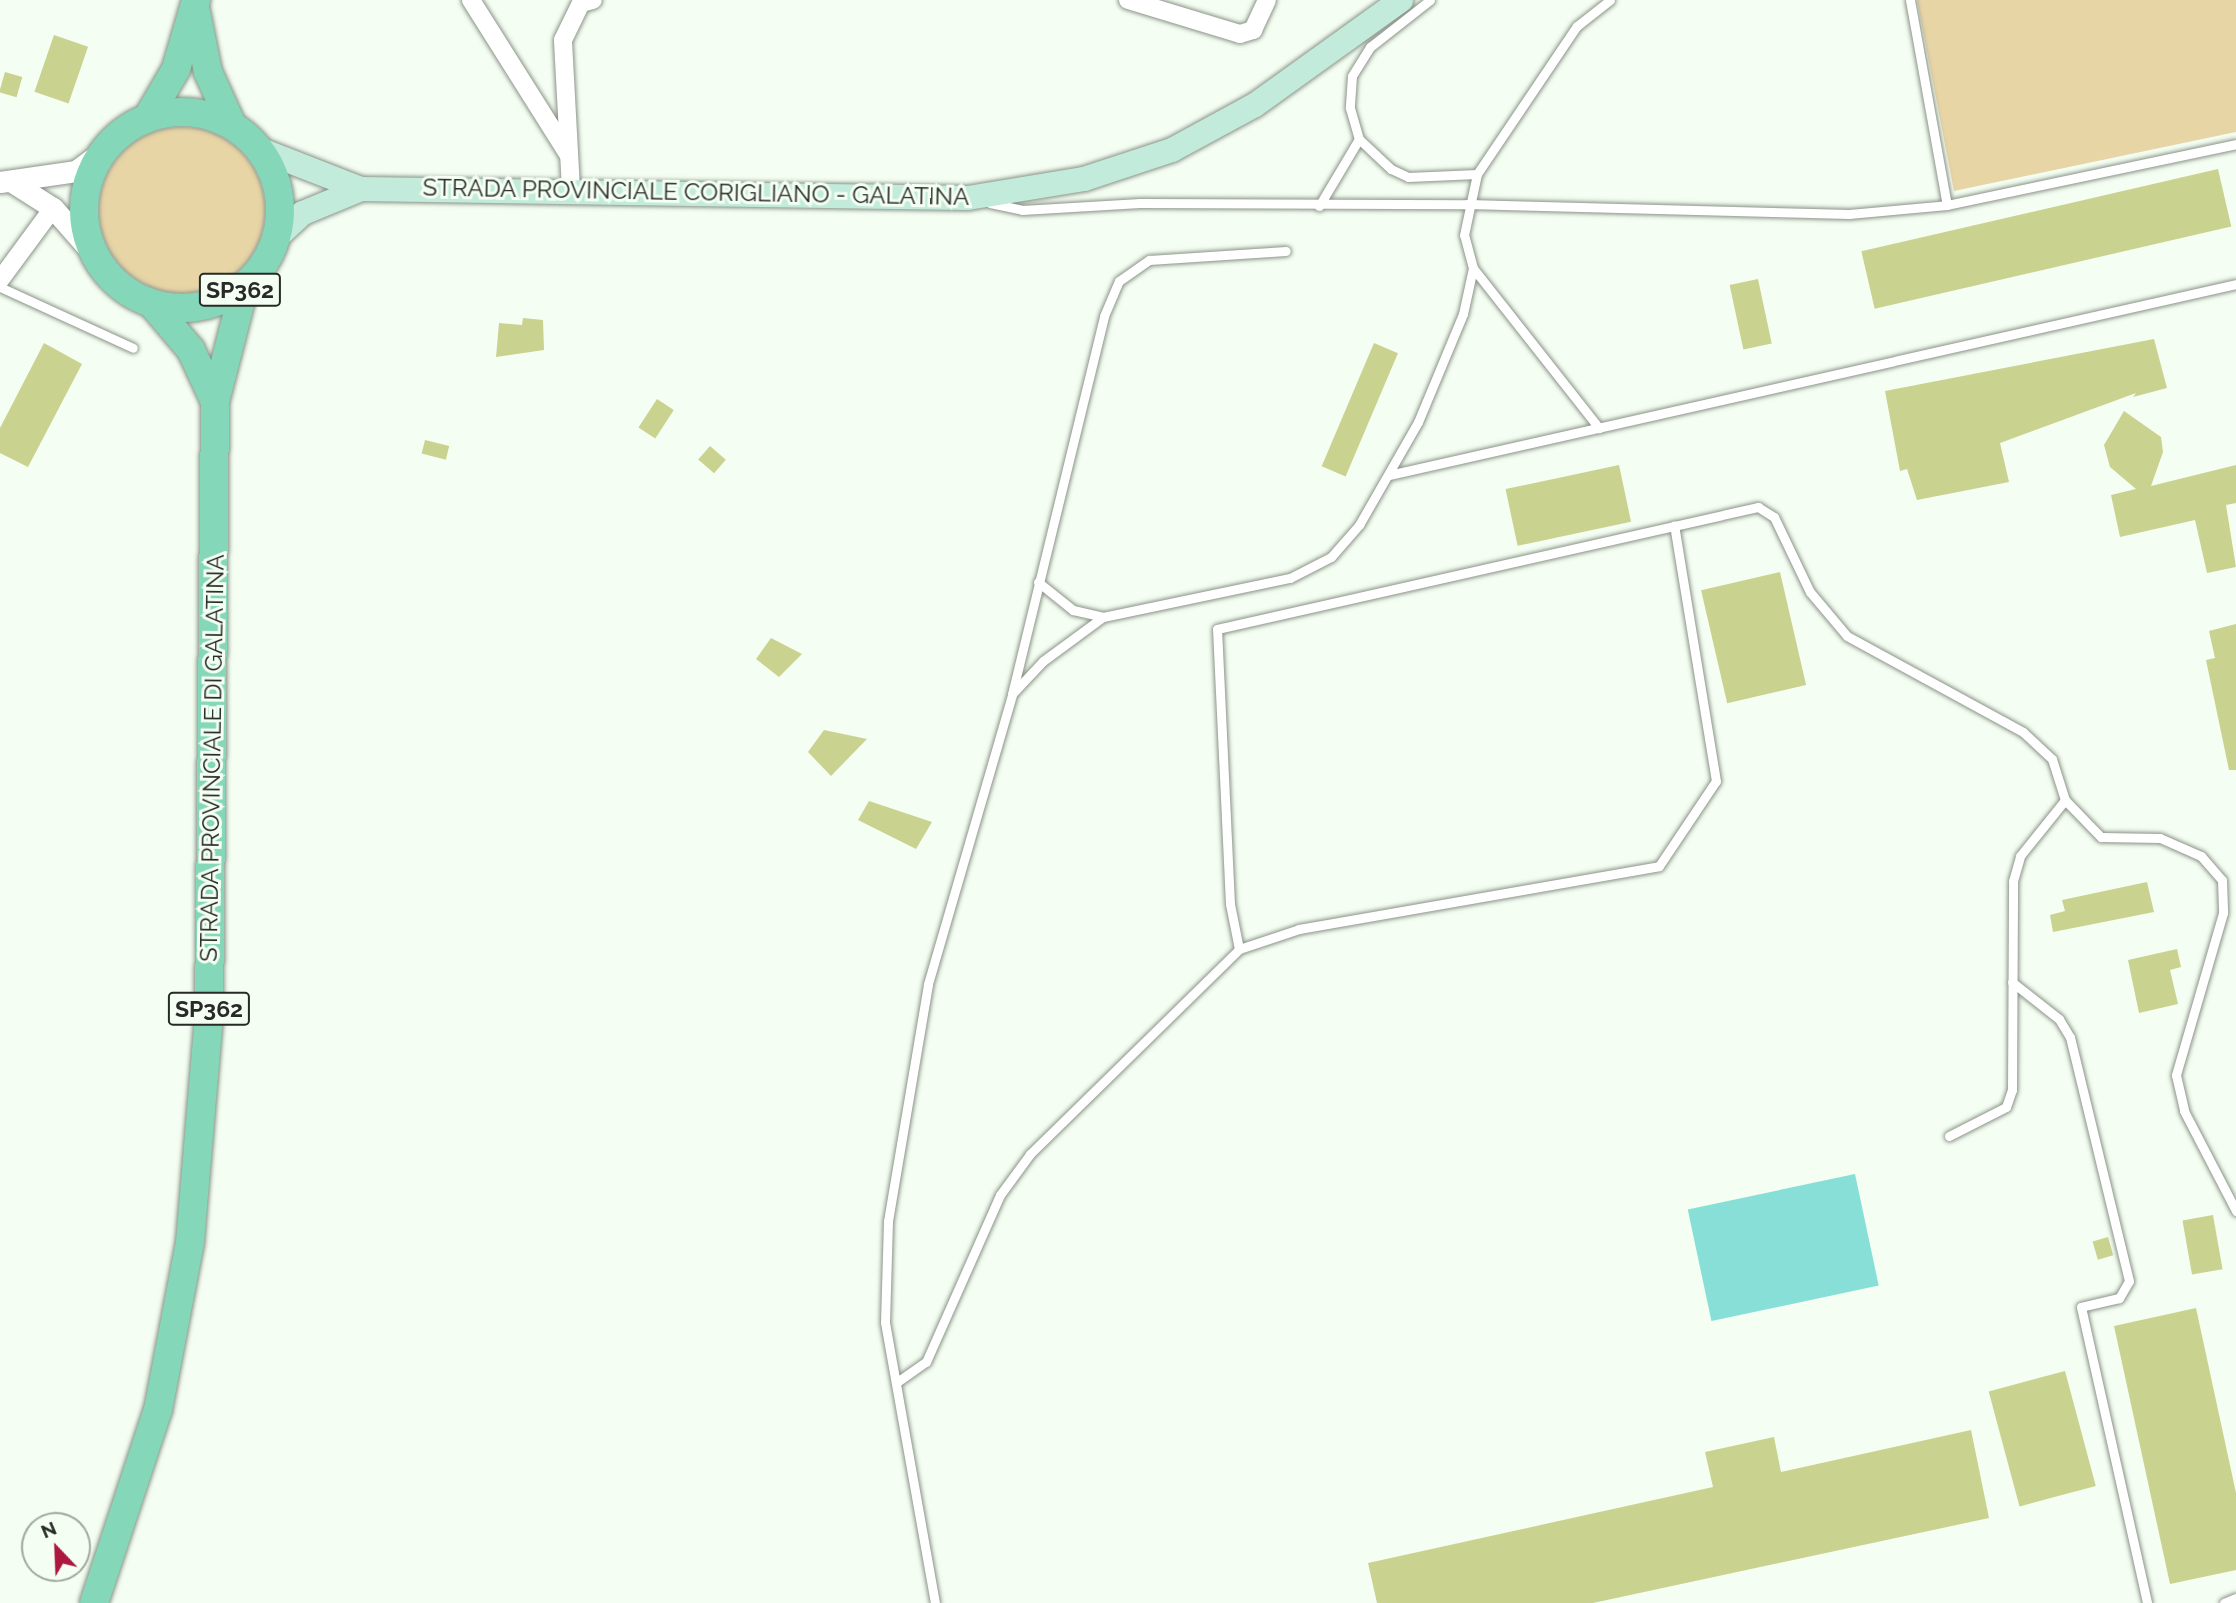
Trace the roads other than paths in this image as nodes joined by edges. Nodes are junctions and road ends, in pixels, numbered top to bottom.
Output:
1 (471, 0) edge
2 (593, 0) edge
3 (1128, 0) edge
4 (1267, 0) edge
5 (1401, 0) edge
6 (1430, 0) edge
7 (1610, 0) edge
8 (1910, 0) edge
9 (196, 4) edge
10 (148, 117) junction
11 (232, 125) junction
12 (1359, 139) junction
13 (2236, 144) edge
14 (104, 149) junction
15 (261, 150) junction
16 (569, 157) junction
17 (1477, 174) junction
18 (6, 182) edge
19 (571, 189) junction
20 (360, 190) junction
21 (968, 198) junction
22 (1467, 204) junction
23 (1947, 205) junction
24 (1319, 206) junction
25 (53, 208) junction
26 (277, 237) junction
27 (1286, 251) dead end
28 (94, 255) junction
29 (1473, 268) junction
30 (0, 280) edge
31 (2236, 284) edge
32 (0, 287) edge
33 (244, 288) junction
34 (152, 304) junction
35 (133, 348) dead end
36 (215, 402) junction
37 (1599, 428) junction
38 (1389, 475) junction
39 (1674, 525) junction
40 (1038, 582) junction
41 (1103, 617) junction
42 (1012, 695) junction
43 (2065, 800) junction
44 (1239, 949) junction
45 (2012, 982) junction
46 (1949, 1136) dead end
47 (2236, 1211) edge
48 (897, 1382) junction
49 (2236, 1598) edge
50 (94, 1603) edge
51 (935, 1603) edge
52 (2147, 1603) edge
53 (2224, 1603) edge

1 - 16 street
2 - 16 street
3 - 4 street
5 - 21 main road, STRADA PROVINCIALE CORIGLIANO - GALATINA
6 - 12 lane
7 - 17 lane
8 - 23 lane
9 - 10 main road, STRADA PROVINCIALE DI GALATINA / SP362
9 - 11 main road, STRADA PROVINCIALE DI GALATINA / SP362
10 - 11 main road, STRADA PROVINCIALE DI GALATINA / SP362
10 - 14 main road, STRADA PROVINCIALE DI GALATINA / SP362
11 - 15 main road, STRADA PROVINCIALE DI GALATINA / SP362
12 - 17 lane
12 - 24 lane
13 - 23 lane
14 - 18 street
14 - 28 main road, STRADA PROVINCIALE DI GALATINA / SP362
15 - 20 main road, STRADA PROVINCIALE CORIGLIANO - GALATINA
15 - 26 main road, STRADA PROVINCIALE DI GALATINA / SP362
16 - 19 street
17 - 22 lane
18 - 25 street
19 - 20 main road, STRADA PROVINCIALE CORIGLIANO - GALATINA
19 - 21 main road, STRADA PROVINCIALE CORIGLIANO - GALATINA
20 - 26 main road, STRADA PROVINCIALE CORIGLIANO - GALATINA
21 - 24 lane
22 - 23 lane
22 - 24 lane
22 - 29 lane
25 - 28 street
25 - 30 street
26 - 33 main road, STRADA PROVINCIALE DI GALATINA / SP362
27 - 40 lane
28 - 34 main road, STRADA PROVINCIALE DI GALATINA / SP362
29 - 37 lane
29 - 38 lane
31 - 37 lane
32 - 35 lane
33 - 34 main road, STRADA PROVINCIALE DI GALATINA / SP362
33 - 36 main road, STRADA PROVINCIALE DI GALATINA / SP362
34 - 36 main road, STRADA PROVINCIALE DI GALATINA / SP362
36 - 50 main road, STRADA PROVINCIALE DI GALATINA / SP362
37 - 38 lane
38 - 41 lane
39 - 43 lane
39 - 44 lane
39 - 44 lane
40 - 41 lane
40 - 42 lane
41 - 42 lane
42 - 48 lane
43 - 45 lane
43 - 47 lane
44 - 48 lane
45 - 46 lane
45 - 52 lane
48 - 51 lane
49 - 53 lane

